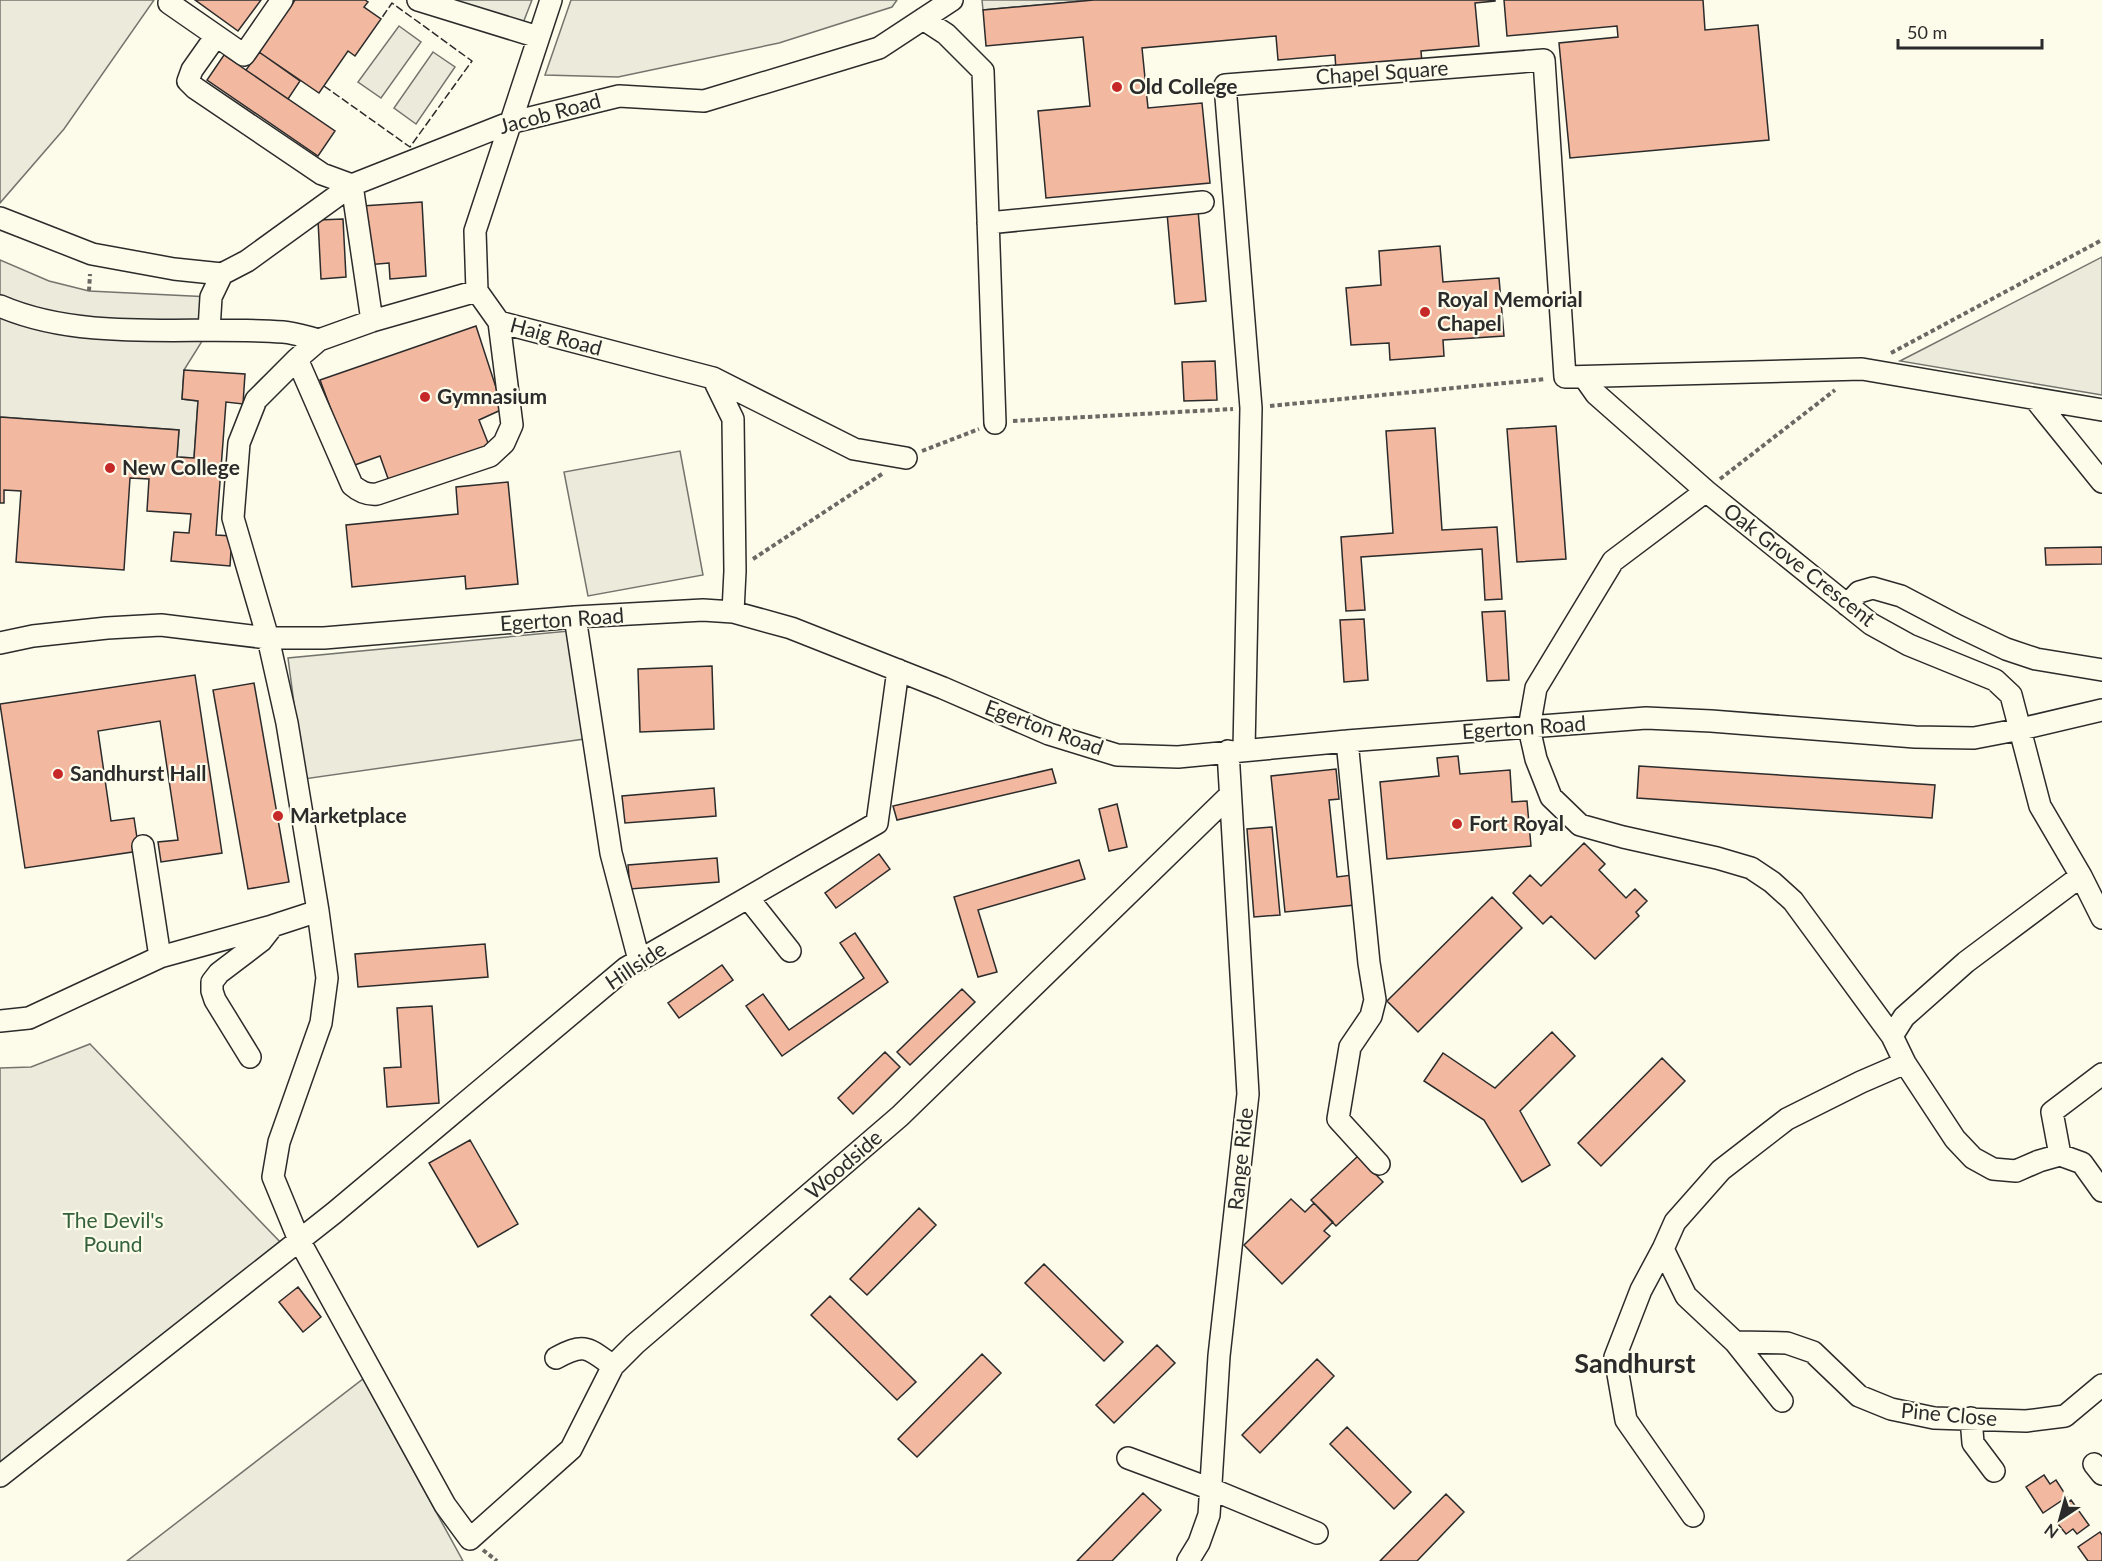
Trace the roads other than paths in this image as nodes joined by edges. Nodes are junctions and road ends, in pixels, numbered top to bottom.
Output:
1 (171, 0) edge
2 (282, 0) edge
3 (418, 0) edge
4 (551, 0) edge
5 (952, 0) edge
6 (923, 19) junction
7 (216, 36) junction
8 (538, 37) junction
9 (509, 123) junction
10 (352, 185) junction
11 (1203, 202) dead end
12 (0, 218) edge
13 (988, 223) junction
14 (222, 273) junction
15 (477, 291) junction
16 (0, 306) edge
17 (372, 321) junction
18 (499, 322) junction
19 (209, 330) junction
20 (319, 340) junction
21 (297, 359) junction
22 (1574, 377) junction
23 (713, 378) junction
24 (2035, 399) junction
25 (1251, 408) joint
26 (2102, 410) edge
27 (995, 423) road end
28 (906, 458) road end
29 (2102, 482) edge
30 (1706, 491) junction
31 (1847, 605) junction
32 (733, 612) junction
33 (575, 617) junction
34 (268, 638) junction
35 (0, 643) edge
36 (898, 670) junction
37 (2102, 670) edge
38 (2102, 711) edge
39 (1529, 728) junction
40 (2021, 729) junction
41 (1347, 741) junction
42 (1236, 750) junction
43 (1230, 795) junction
44 (143, 846) dead end
45 (2080, 876) junction
46 (748, 897) junction
47 (318, 911) junction
48 (2102, 918) edge
49 (273, 926) junction
50 (790, 951) dead end
51 (160, 957) junction
52 (639, 960) junction
53 (0, 1021) edge
54 (1892, 1036) junction
55 (250, 1057) dead end
56 (1905, 1064) junction
57 (2102, 1074) edge
58 (2060, 1155) junction
59 (1379, 1164) dead end
60 (2102, 1191) edge
61 (299, 1240) junction
62 (1664, 1249) junction
63 (1735, 1342) junction
64 (556, 1358) dead end
65 (613, 1366) junction
66 (2102, 1385) edge
67 (1782, 1401) dead end
68 (1971, 1418) junction
69 (1128, 1458) dead end
70 (1994, 1471) dead end
71 (0, 1476) edge
72 (1210, 1489) junction
73 (1693, 1516) dead end
74 (1317, 1533) dead end
75 (1188, 1561) edge

1 - 7 street
2 - 7 street
3 - 8 street
4 - 8 street
5 - 6 street, Jacob Road
6 - 9 street, Jacob Road
6 - 13 street
7 - 10 street
8 - 9 street
9 - 10 street, Jacob Road
9 - 15 street
10 - 14 street, Jacob Road
10 - 17 street
11 - 13 street
12 - 14 street
13 - 27 street
14 - 19 street
15 - 17 street
15 - 18 street, Haig Road
16 - 19 street
17 - 20 street
18 - 21 street
18 - 23 street, Haig Road
19 - 20 street
20 - 21 street
21 - 34 street
22 - 24 street
22 - 25 street, Chapel Square
22 - 30 street, Oak Grove Crescent
23 - 28 street, Haig Road
23 - 32 street
24 - 26 street
24 - 29 street
25 - 42 street, Range Ride
30 - 31 street, Oak Grove Crescent
30 - 39 street
31 - 37 street
31 - 40 street, Oak Grove Crescent
32 - 33 street, Egerton Road
32 - 36 street, Egerton Road
33 - 34 street, Egerton Road
33 - 52 street
34 - 35 street, Egerton Road
34 - 47 street
36 - 42 street, Egerton Road
36 - 46 street, Hillside
38 - 40 street, Egerton Road
39 - 40 street, Egerton Road
39 - 41 street, Egerton Road
39 - 54 street
40 - 45 street, Oak Grove Crescent
41 - 42 street, Egerton Road
41 - 59 street
42 - 43 street, Range Ride
43 - 65 street, Woodside
43 - 72 street, Range Ride
44 - 51 street
45 - 48 street, Oak Grove Crescent
45 - 54 street
46 - 50 street
46 - 52 street, Hillside
47 - 49 street
47 - 61 street
49 - 51 street
49 - 55 street
51 - 53 street
52 - 61 street, Hillside
54 - 56 street
56 - 58 street
56 - 62 street
57 - 58 street
58 - 60 street
61 - 65 street, Woodside
61 - 71 street, Hillside
62 - 63 street
62 - 73 street
63 - 67 street
63 - 68 street, Pine Close
64 - 65 street
66 - 68 street, Pine Close
68 - 70 street
69 - 72 street
72 - 74 street
72 - 75 street, Range Ride

